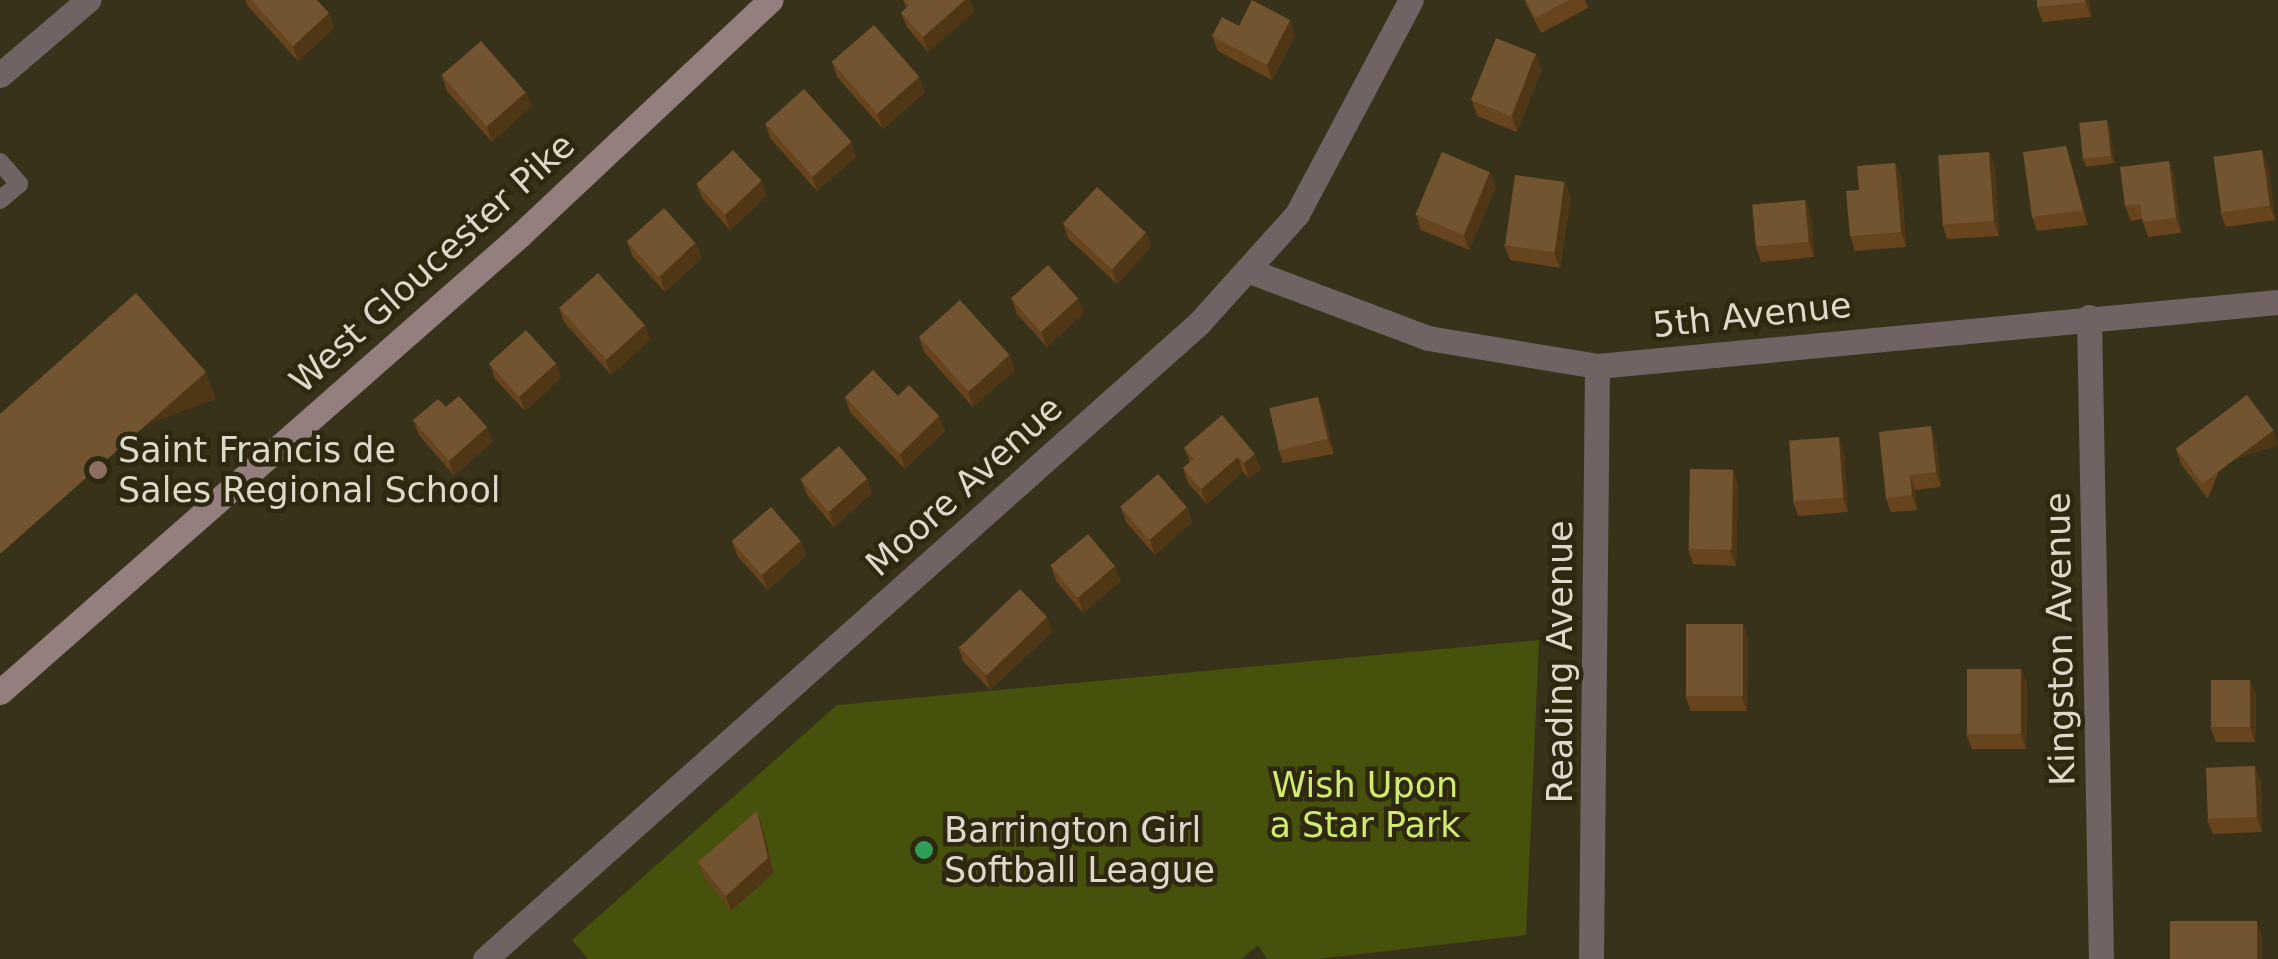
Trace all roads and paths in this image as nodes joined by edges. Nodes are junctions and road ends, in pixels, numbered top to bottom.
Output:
1 (88, 0) edge
2 (770, 0) edge
3 (1411, 0) edge
4 (0, 74) edge
5 (0, 162) edge
6 (0, 200) edge
7 (1247, 270) junction
8 (2278, 302) edge
9 (2089, 317) junction
10 (1597, 366) junction
11 (0, 692) edge
12 (485, 959) edge
13 (1591, 959) edge
14 (2100, 959) edge

1 - 4 street
2 - 11 main road, West Gloucester Pike
3 - 7 street, Moore Avenue
5 - 6 lane
7 - 10 street, 5th Avenue
7 - 12 street, Moore Avenue
8 - 9 street, 5th Avenue
9 - 10 street, 5th Avenue
9 - 14 street, Kingston Avenue
10 - 13 street, Reading Avenue

